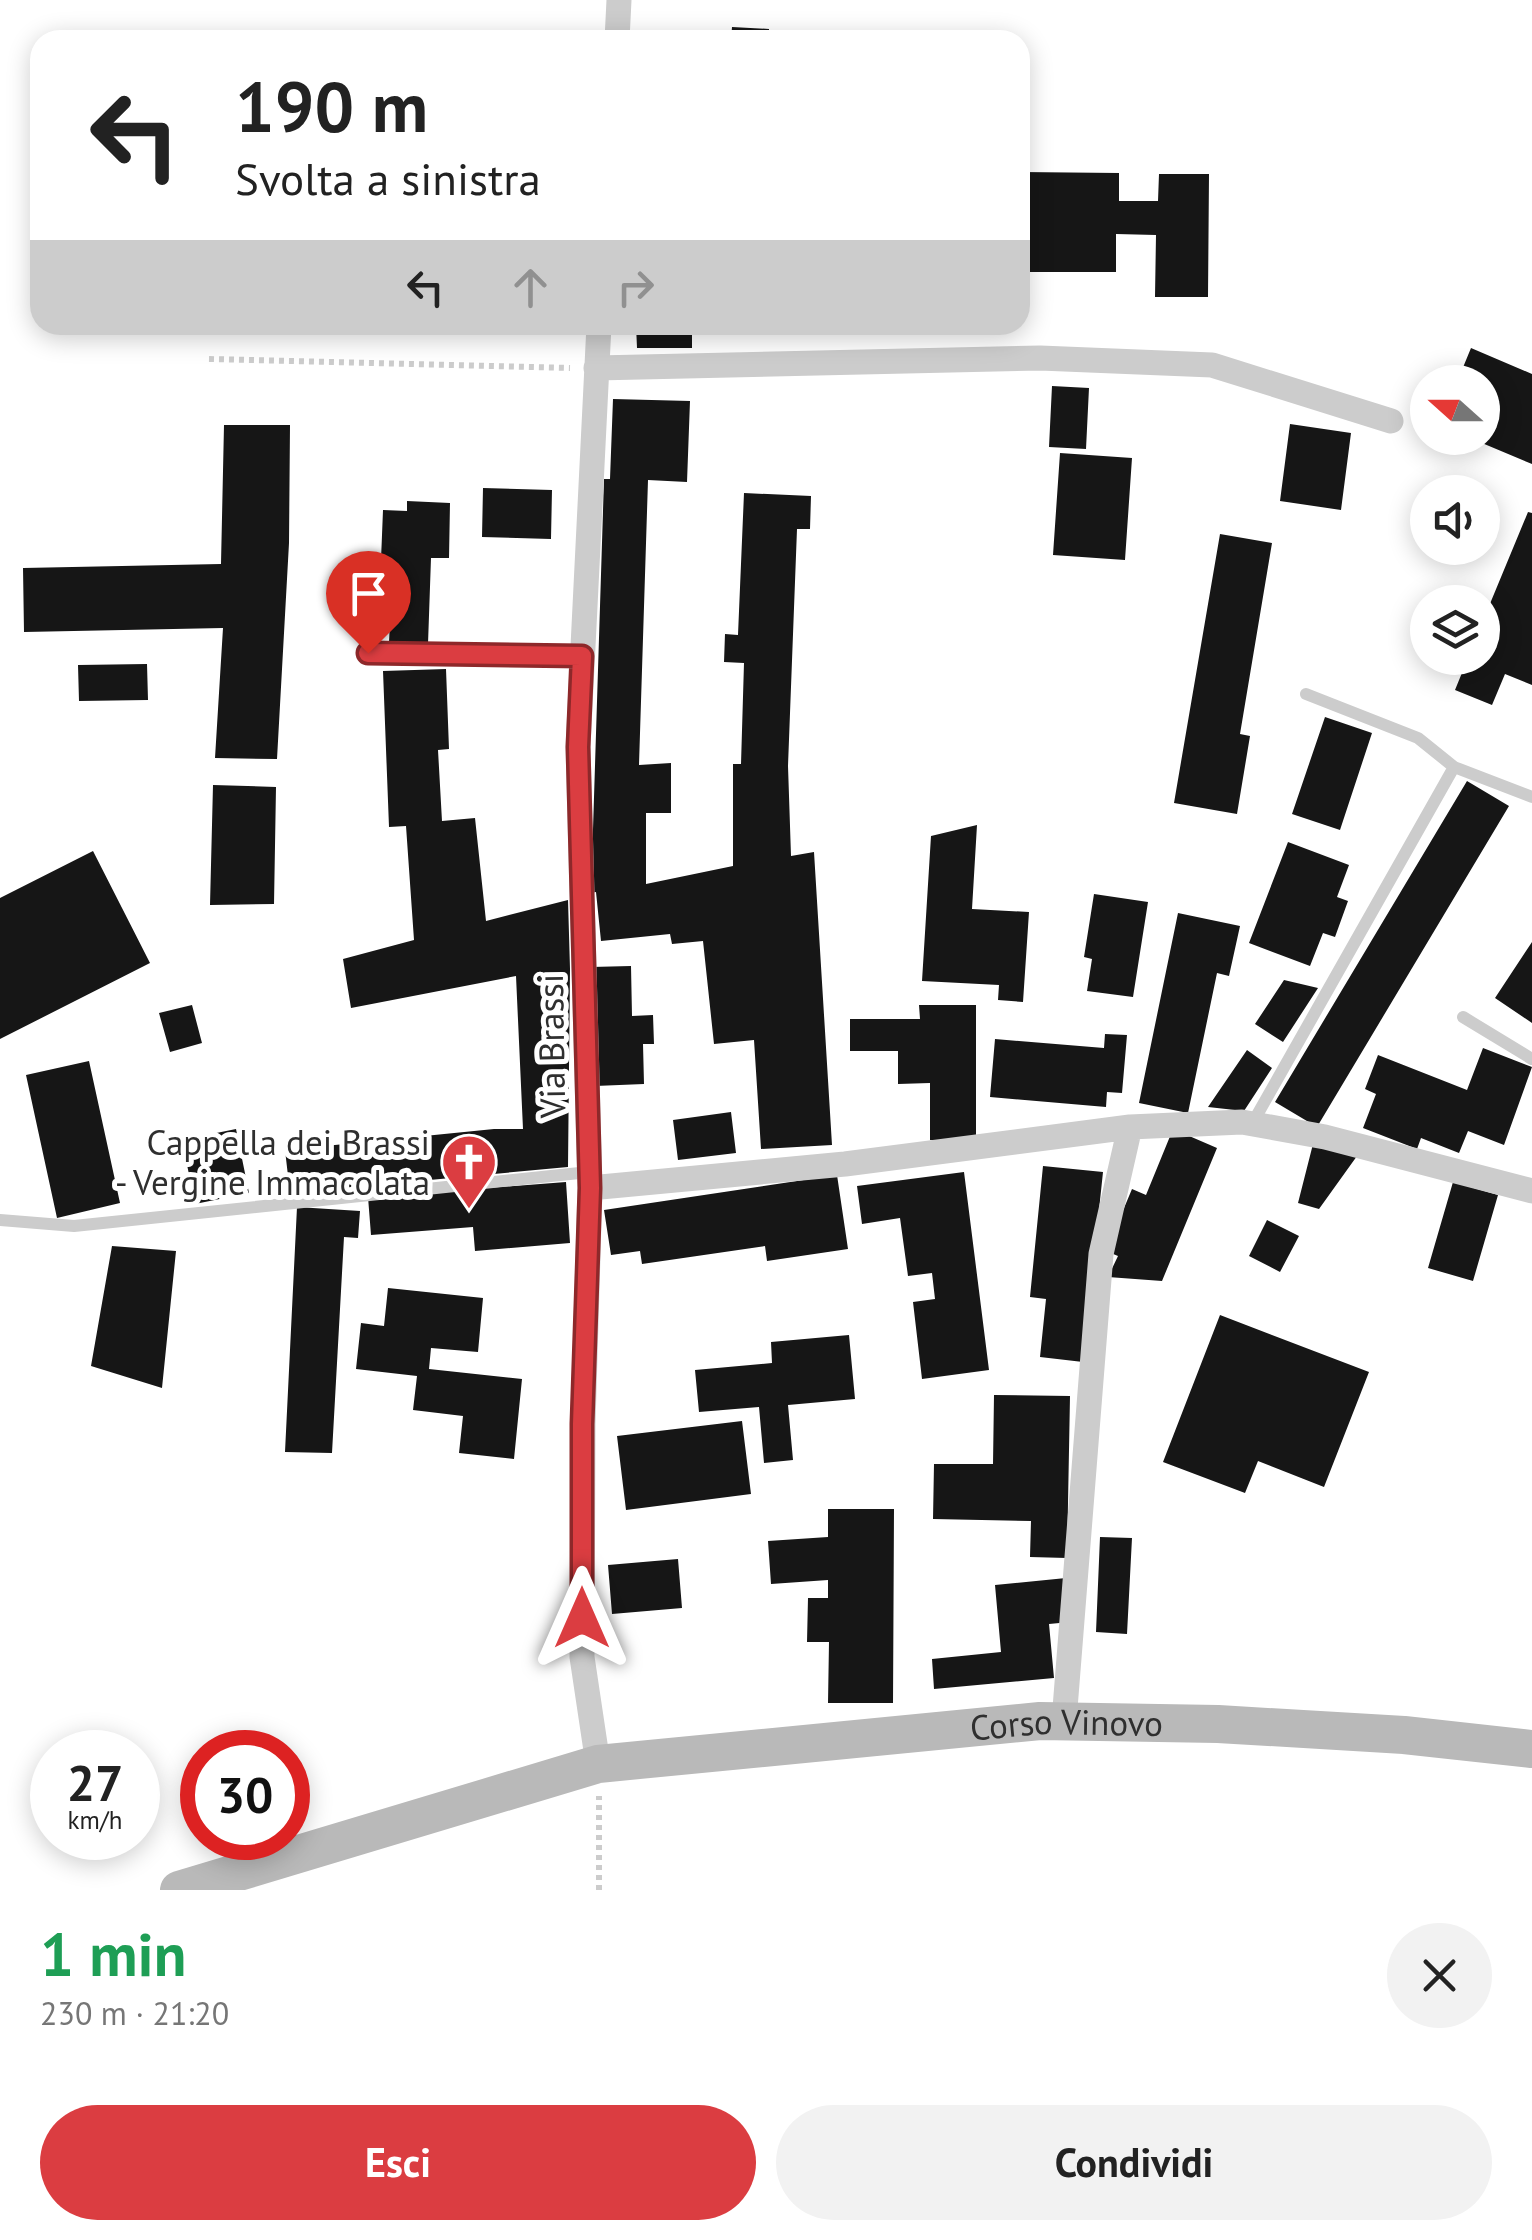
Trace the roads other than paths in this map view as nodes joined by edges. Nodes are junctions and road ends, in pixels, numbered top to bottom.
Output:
1 (619, 0) edge
2 (618, 30) edge
3 (598, 335) edge
4 (596, 368) junction
5 (1391, 422) dead end
6 (368, 653) dead end
7 (582, 656) junction
8 (1306, 694) dead end
9 (1454, 768) junction
10 (1532, 796) edge
11 (1463, 1018) dead end
12 (1532, 1059) edge
13 (1252, 1124) junction
14 (1130, 1127) junction
15 (589, 1180) junction
16 (1532, 1190) edge
17 (0, 1220) edge
18 (1064, 1721) junction
19 (1532, 1750) edge
20 (598, 1764) junction
21 (179, 1890) edge

1 - 2 street
3 - 4 street, Via Brassi
4 - 5 street
4 - 7 street, Via Brassi
6 - 7 lane
7 - 15 street, Via Brassi
8 - 9 lane
9 - 10 lane
9 - 13 lane
11 - 12 lane
13 - 14 street
13 - 16 street
14 - 15 street
14 - 18 street
15 - 17 lane
15 - 20 street, Via Brassi
18 - 19 street, Corso Vinovo
18 - 20 street, Corso Vinovo
20 - 21 street, Corso Vinovo

